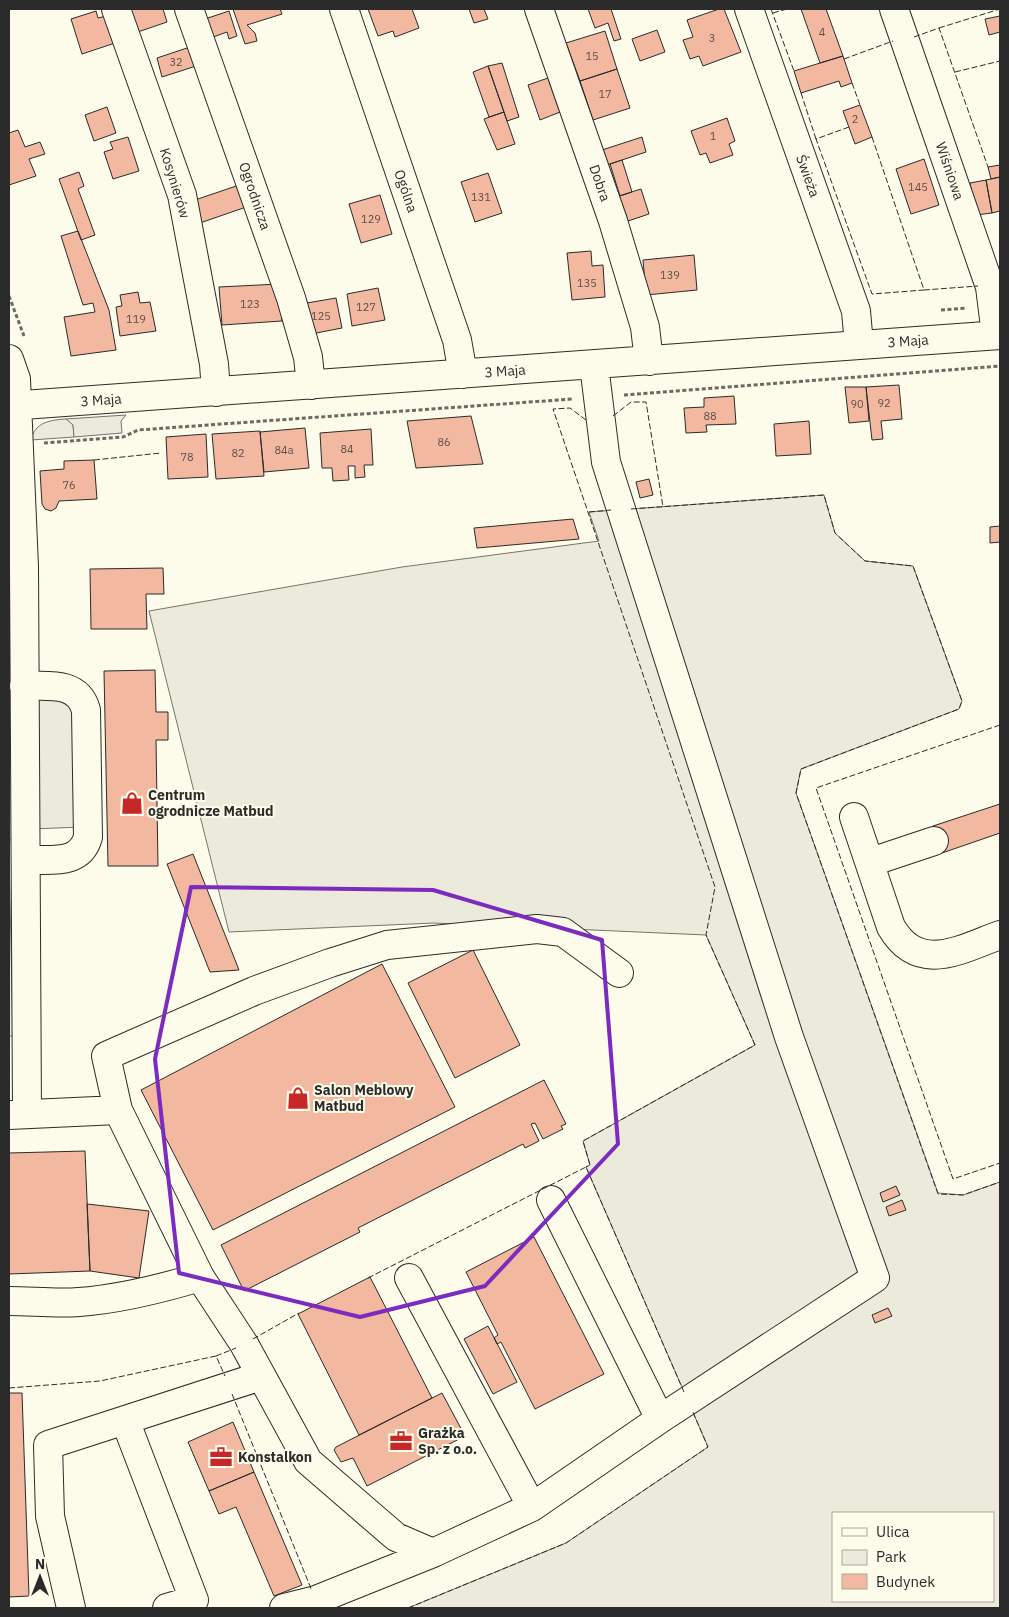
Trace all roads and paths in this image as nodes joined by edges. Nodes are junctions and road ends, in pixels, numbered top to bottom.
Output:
1 (116, 9) edge
2 (189, 9) edge
3 (344, 9) edge
4 (539, 9) edge
5 (749, 9) edge
6 (894, 9) edge
7 (998, 335) edge
8 (859, 345) junction
9 (9, 359) edge
10 (649, 361) junction
11 (594, 365) junction
12 (1000, 366) edge
13 (463, 374) junction
14 (311, 385) junction
15 (216, 392) junction
16 (597, 397) junction
17 (13, 406) edge
18 (17, 445) junction
19 (16, 567) edge
20 (24, 686) junction
21 (854, 817) dead end
22 (934, 841) dead end
23 (26, 860) junction
24 (871, 862) junction
25 (1000, 935) edge
26 (619, 972) dead end
27 (118, 1110) junction
28 (18, 1114) edge
29 (551, 1200) dead end
30 (200, 1277) junction
31 (409, 1278) dead end
32 (9, 1301) edge
33 (261, 1376) junction
34 (660, 1418) junction
35 (125, 1420) junction
36 (532, 1507) junction
37 (434, 1553) junction
38 (71, 1608) edge
39 (167, 1608) edge
40 (284, 1608) edge

1 - 15 street, Kosynierów
2 - 14 street, Ogrodnicza
3 - 13 street, Ogólna
4 - 10 street, Dobra
5 - 8 street, Świeża
6 - 7 street, Wiśniowa
7 - 8 street, 3 Maja
8 - 10 street, 3 Maja
9 - 17 street
10 - 11 street, 3 Maja
11 - 13 street, 3 Maja
11 - 16 street
12 - 16 path
13 - 14 street, 3 Maja
14 - 15 street, 3 Maja
15 - 17 street, 3 Maja
16 - 18 path
16 - 34 street
17 - 18 street
18 - 19 street
19 - 20 street
20 - 23 street
20 - 23 street
21 - 24 street
22 - 24 street
23 - 28 street
24 - 25 street
26 - 27 street
27 - 28 street
27 - 30 street
29 - 34 street
30 - 32 street
30 - 33 street
31 - 36 street
33 - 35 street
33 - 37 street
34 - 36 street
35 - 38 street
35 - 39 street
36 - 37 street
37 - 40 street

